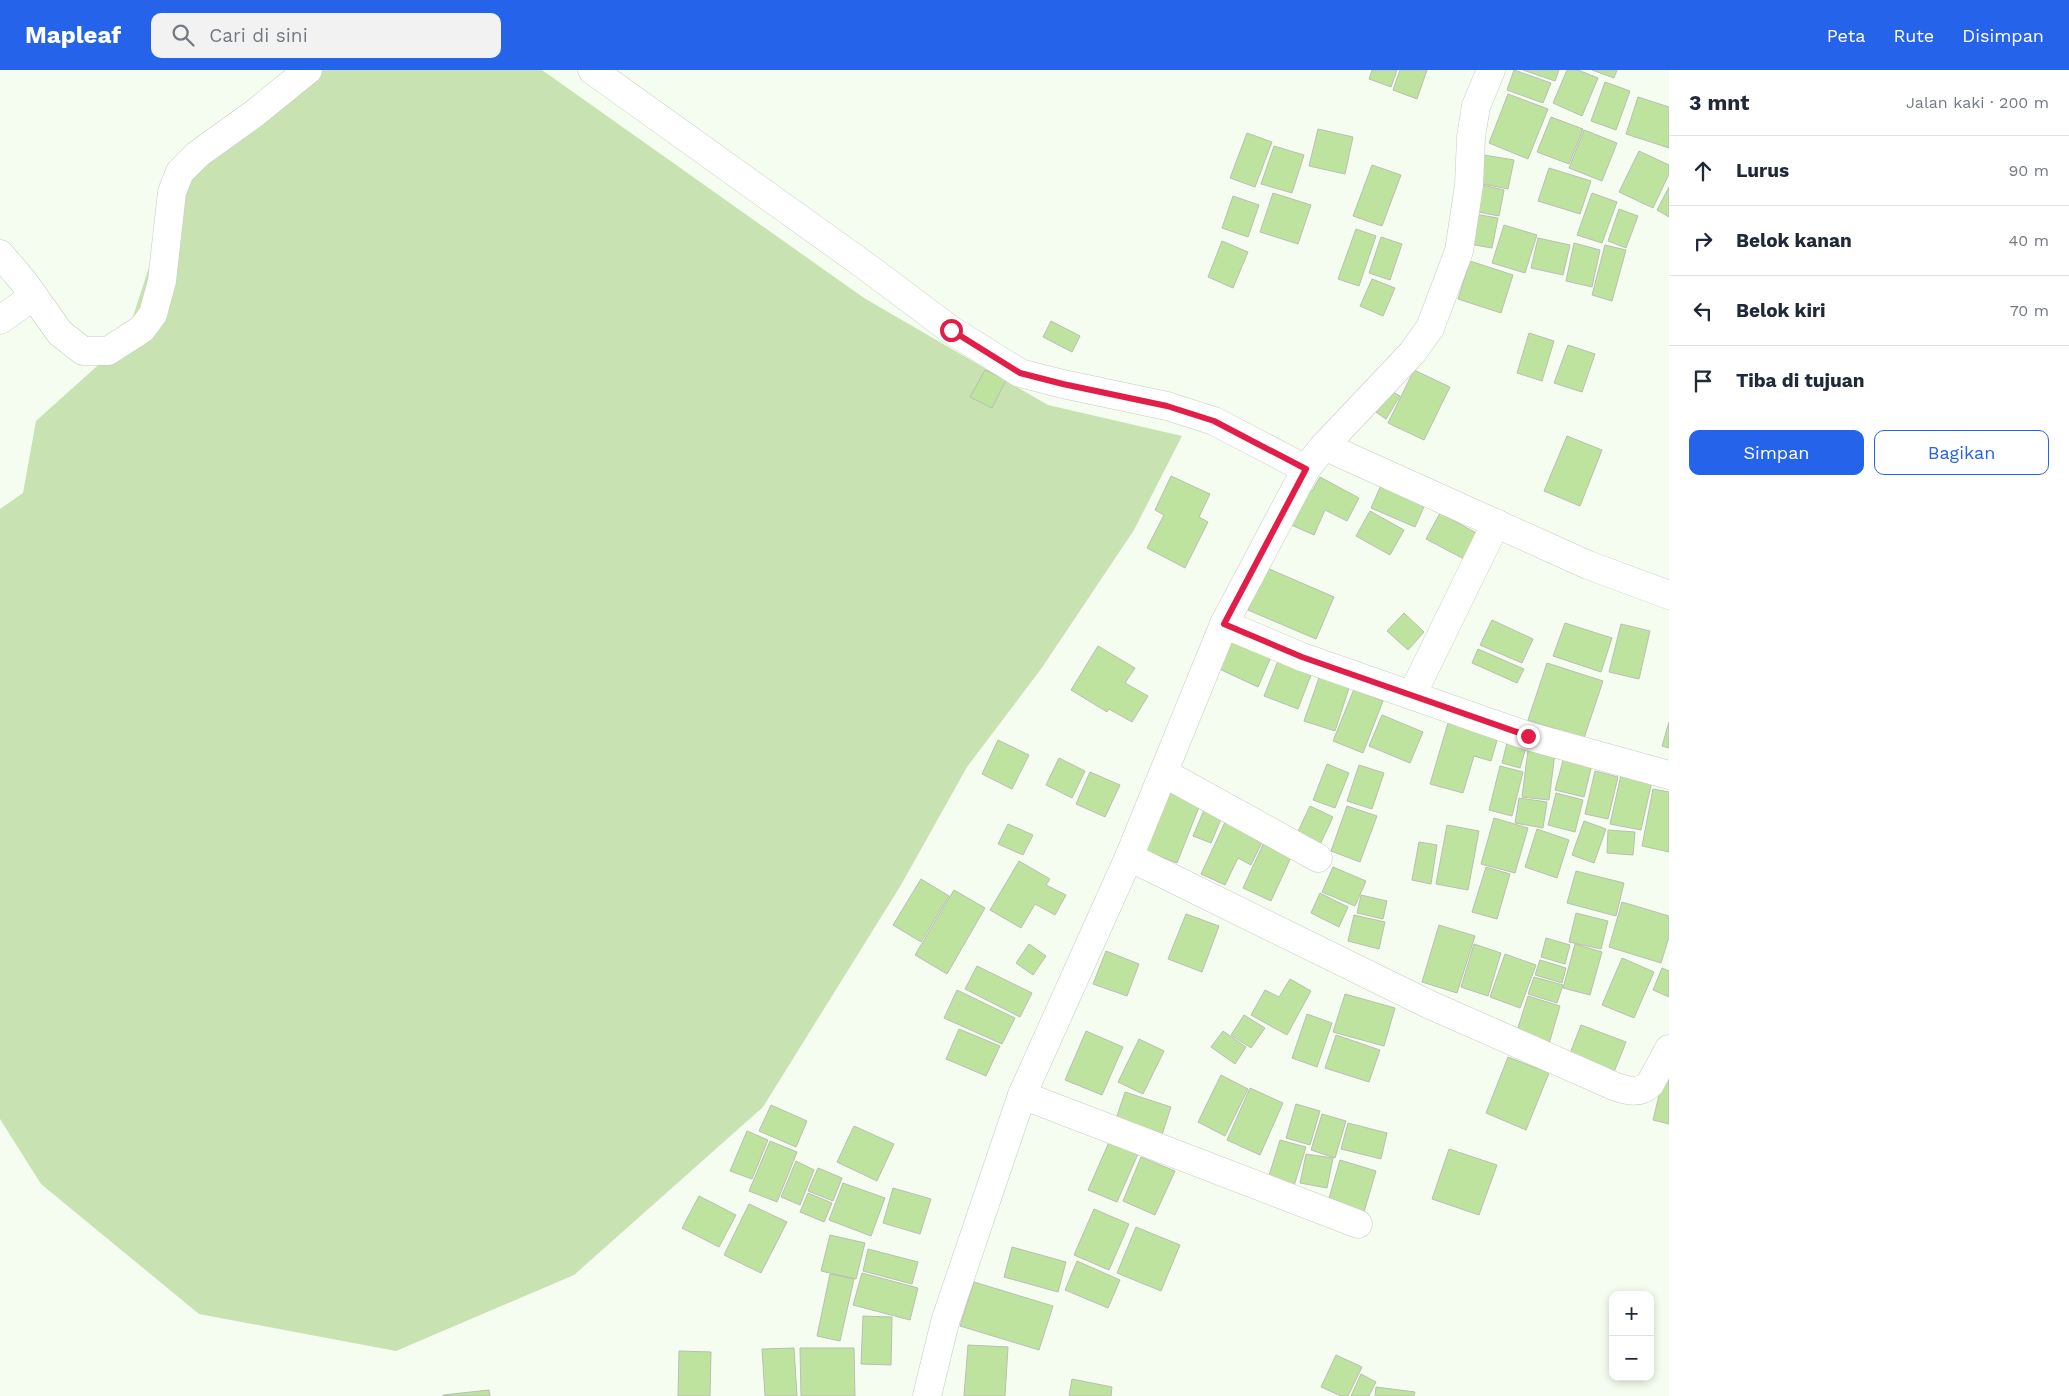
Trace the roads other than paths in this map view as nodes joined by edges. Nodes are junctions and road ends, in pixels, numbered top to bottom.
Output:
1 (308, 70) edge
2 (592, 70) edge
3 (1491, 70) edge
4 (0, 254) edge
5 (34, 296) junction
6 (0, 320) edge
7 (1324, 446) junction
8 (1306, 469) junction
9 (1496, 524) junction
10 (1669, 595) edge
11 (1224, 624) junction
12 (1412, 695) junction
13 (1164, 773) junction
14 (1669, 775) edge
15 (1129, 857) junction
16 (1318, 858) dead end
17 (1669, 1049) edge
18 (1022, 1096) junction
19 (1358, 1224) dead end
20 (927, 1396) edge

1 - 5 street
2 - 8 street
3 - 7 street
4 - 5 street
5 - 6 street
7 - 8 street
7 - 9 street
8 - 11 street
9 - 10 street
9 - 12 street
11 - 12 street
11 - 13 street
12 - 14 street
13 - 15 street
13 - 16 street
15 - 17 street
15 - 18 street
18 - 19 street
18 - 20 street

